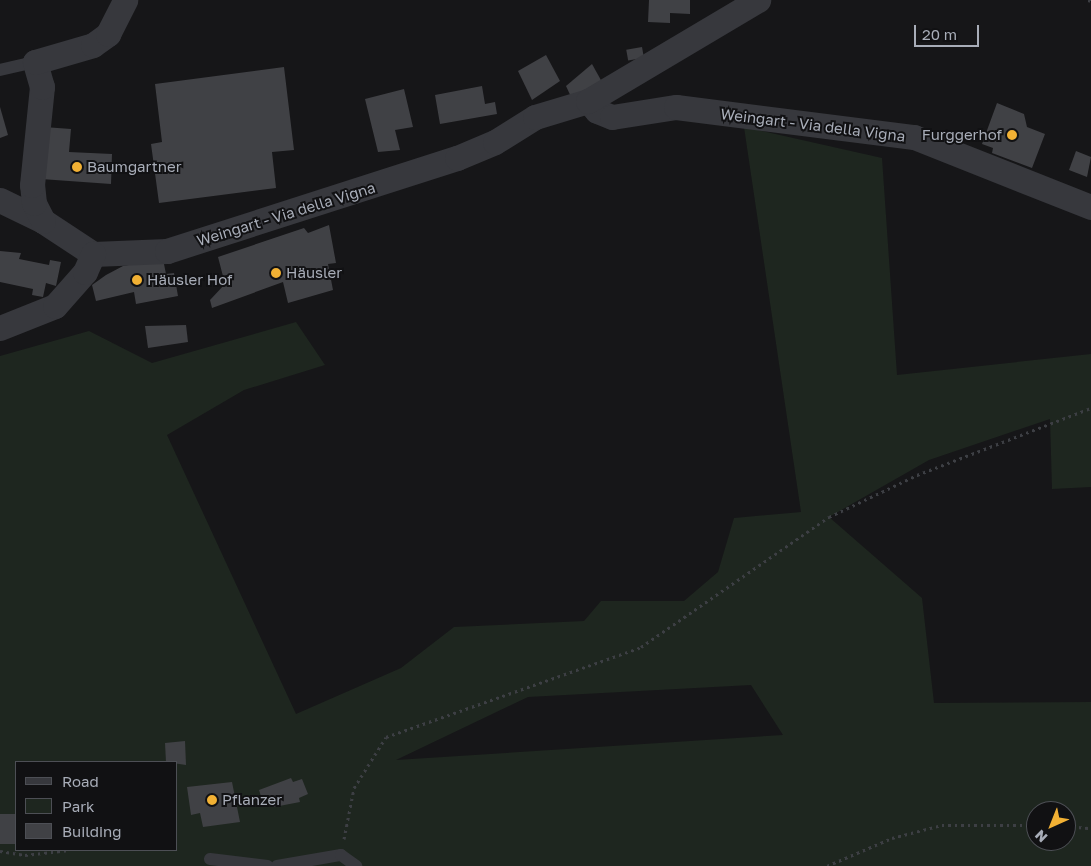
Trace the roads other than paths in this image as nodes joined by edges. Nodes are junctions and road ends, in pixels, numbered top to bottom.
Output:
1 (125, 0) edge
2 (758, 0) edge
3 (35, 62) junction
4 (0, 70) edge
5 (588, 101) junction
6 (0, 200) edge
7 (1091, 207) edge
8 (43, 221) junction
9 (92, 254) junction
10 (0, 328) edge
11 (210, 859) dead end
12 (268, 866) edge
13 (277, 866) edge
14 (356, 866) edge

1 - 3 street
2 - 5 street, Weingart - Via della Vigna
3 - 4 lane
3 - 8 street
5 - 7 street, Weingart - Via della Vigna
5 - 9 street, Weingart - Via della Vigna
6 - 8 street
8 - 9 street
9 - 10 street
11 - 12 lane
13 - 14 lane

